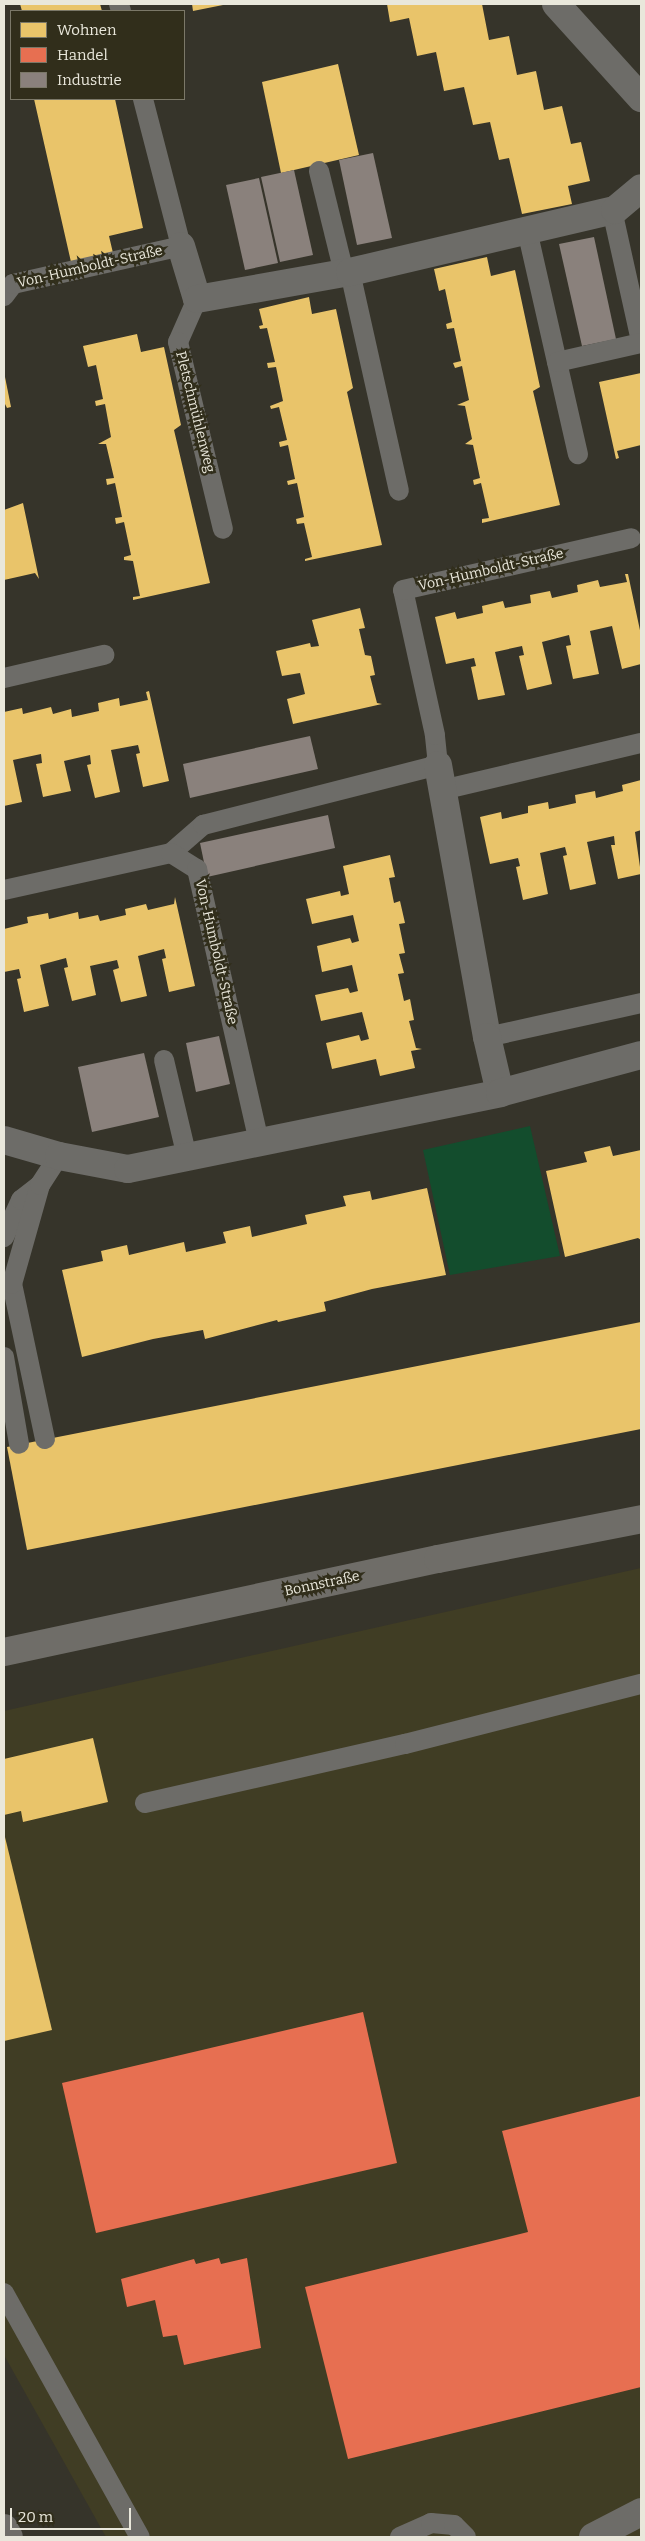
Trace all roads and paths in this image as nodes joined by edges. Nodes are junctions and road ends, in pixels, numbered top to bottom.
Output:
1 (556, 4) edge
2 (641, 98) edge
3 (143, 100) edge
4 (319, 172) dead end
5 (641, 188) edge
6 (612, 210) junction
7 (527, 230) junction
8 (181, 246) junction
9 (347, 272) junction
10 (4, 296) edge
11 (197, 299) junction
12 (641, 342) edge
13 (557, 362) junction
14 (578, 454) dead end
15 (399, 491) dead end
16 (223, 529) dead end
17 (631, 538) dead end
18 (104, 655) dead end
19 (4, 678) edge
20 (641, 742) edge
21 (440, 778) junction
22 (171, 853) junction
23 (4, 890) edge
24 (641, 1003) edge
25 (486, 1037) junction
26 (641, 1055) edge
27 (164, 1060) dead end
28 (500, 1093) junction
29 (4, 1140) edge
30 (260, 1143) junction
31 (58, 1156) junction
32 (187, 1157) junction
33 (40, 1185) junction
34 (4, 1237) edge
35 (4, 1357) edge
36 (45, 1439) dead end
37 (19, 1444) dead end
38 (641, 1519) edge
39 (4, 1652) edge
40 (641, 1684) edge
41 (145, 1803) dead end
42 (4, 2293) edge
43 (641, 2512) edge
44 (4, 2528) edge
45 (9, 2537) edge
46 (140, 2537) edge
47 (400, 2537) edge
48 (466, 2537) edge
49 (593, 2537) edge

1 - 2 street
3 - 8 lane
4 - 9 lane
5 - 6 street
6 - 7 street
6 - 12 lane
7 - 9 street
7 - 13 lane
8 - 10 lane, Von-Humboldt-Straße
8 - 11 street
9 - 11 street
9 - 15 lane
11 - 16 lane, Pletschmühlenweg
12 - 13 lane
13 - 14 lane
17 - 21 lane, Von-Humboldt-Straße
18 - 19 lane
20 - 21 lane
21 - 22 lane
21 - 25 street, Von-Humboldt-Straße
22 - 23 lane
22 - 30 lane, Von-Humboldt-Straße
24 - 25 lane
25 - 28 street, Von-Humboldt-Straße
26 - 28 street
27 - 32 lane
28 - 30 street
29 - 31 street
30 - 32 street
31 - 32 street
31 - 33 lane
33 - 34 lane
33 - 36 lane
35 - 37 lane
38 - 39 main road, Bonnstraße
40 - 41 lane
42 - 46 lane
43 - 49 street
44 - 45 main road
47 - 48 lane

